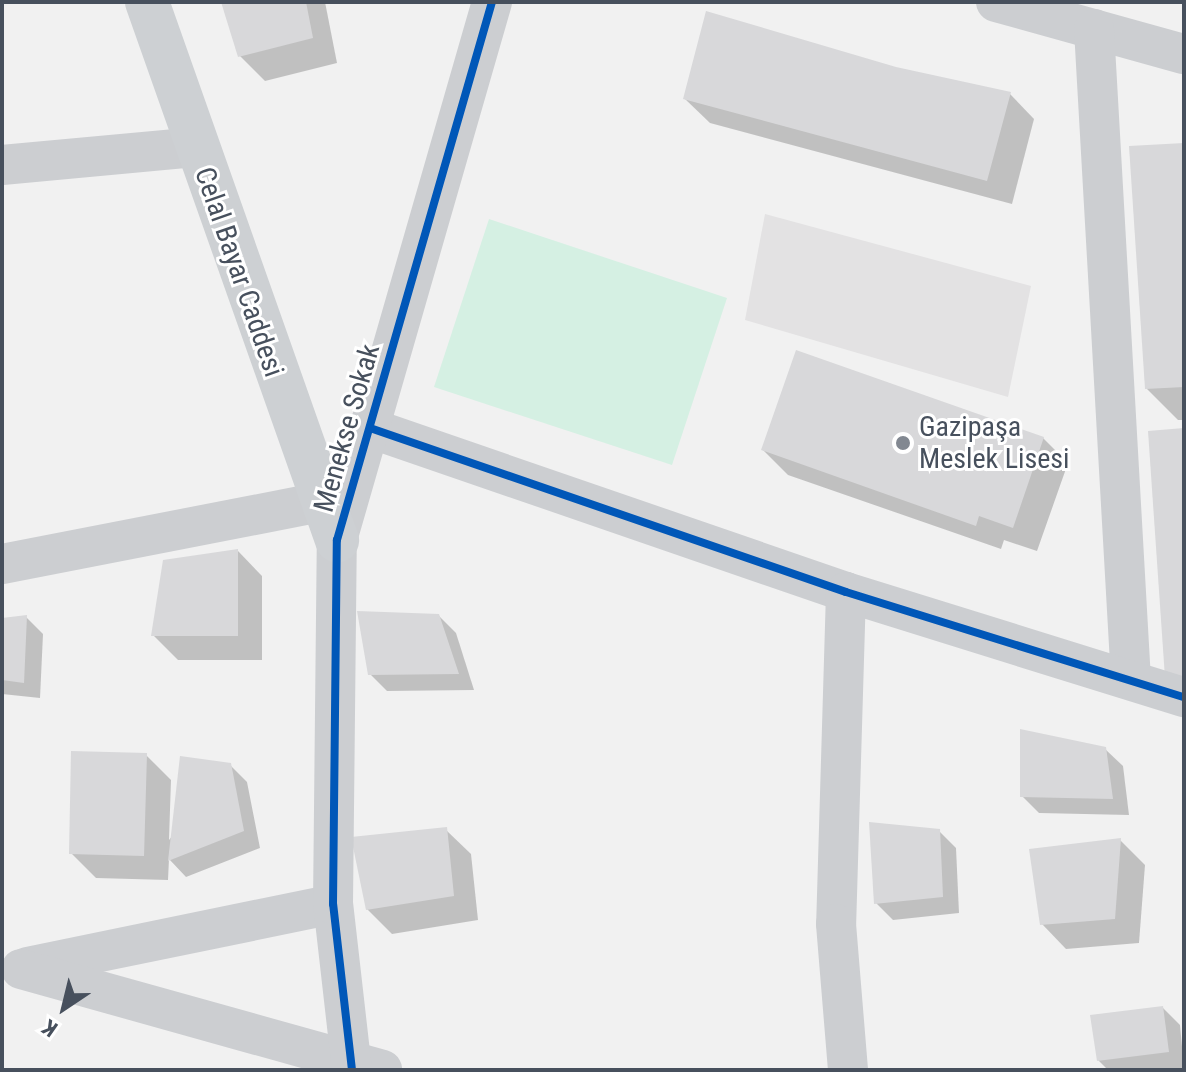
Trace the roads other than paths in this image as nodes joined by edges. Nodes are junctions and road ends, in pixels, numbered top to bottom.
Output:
1 (147, 2) edge
2 (492, 2) edge
3 (996, 2) edge
4 (1094, 29) junction
5 (1184, 54) edge
6 (195, 147) junction
7 (2, 165) edge
8 (370, 428) junction
9 (328, 521) junction
10 (2, 564) edge
11 (846, 592) junction
12 (1131, 680) junction
13 (1184, 697) edge
14 (333, 904) junction
15 (11, 971) edge
16 (362, 1066) edge
17 (848, 1070) edge

1 - 6 street, Celal Bayar Caddesi
2 - 8 street, Menekse Sokak
3 - 4 street
4 - 5 street
4 - 12 street
6 - 7 street
6 - 9 street, Celal Bayar Caddesi
8 - 9 street, Menekse Sokak
8 - 11 street
9 - 10 street
9 - 14 street, Menekse Sokak
11 - 12 street
11 - 17 street
12 - 13 street
14 - 15 street
14 - 16 street, Menekse Sokak
15 - 16 street

